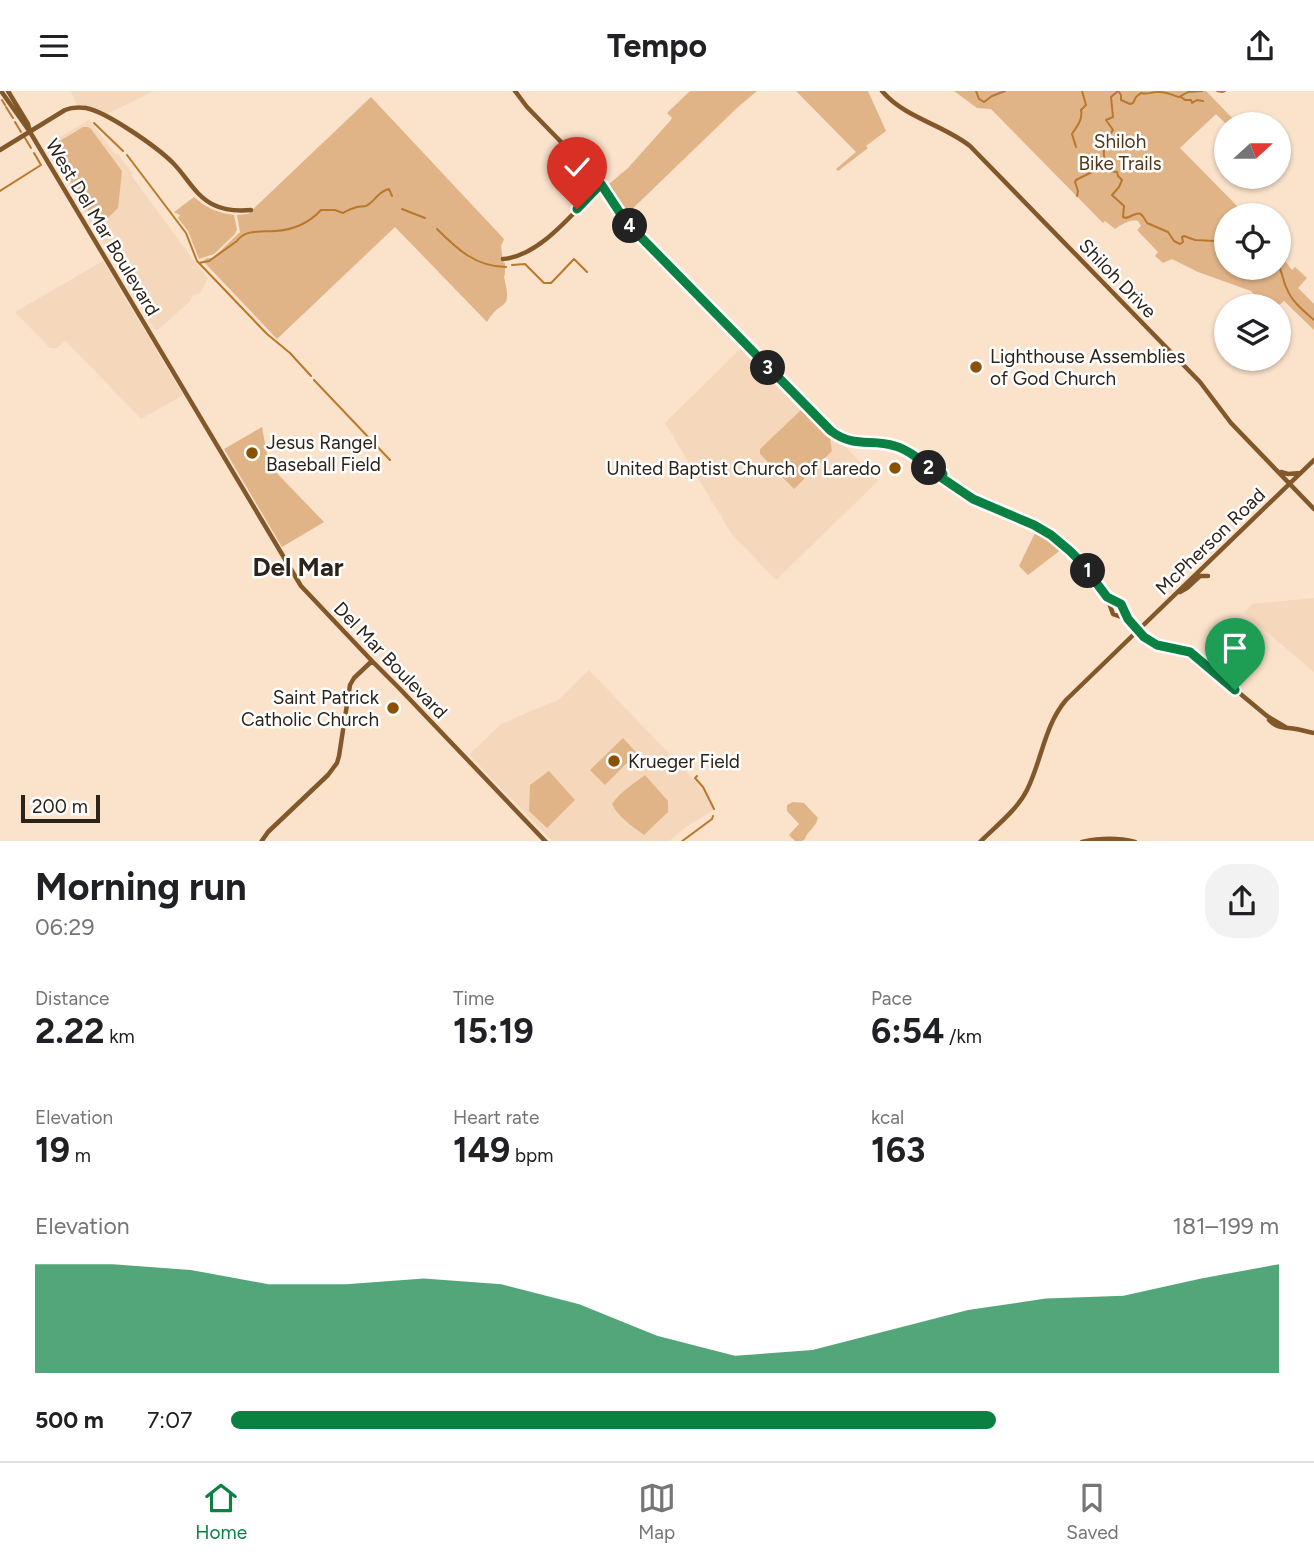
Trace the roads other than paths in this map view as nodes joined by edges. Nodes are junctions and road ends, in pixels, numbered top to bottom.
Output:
1 (1, 91) edge
2 (8, 91) edge
3 (514, 91) edge
4 (882, 91) edge
5 (30, 132) junction
6 (0, 150) edge
7 (601, 184) junction
8 (251, 211) dead end
9 (503, 259) dead end
10 (153, 337) joint
11 (1314, 460) edge
12 (1278, 470) junction
13 (1301, 473) junction
14 (1290, 484) junction
15 (1314, 509) edge
16 (1208, 576) dead end
17 (1176, 593) junction
18 (1107, 597) junction
19 (1128, 619) junction
20 (1138, 631) junction
21 (372, 661) junction
22 (1314, 733) edge
23 (262, 841) edge
24 (545, 841) edge
25 (981, 841) edge
26 (1086, 841) edge
27 (1130, 841) edge

1 - 5 main road, West Del Mar Boulevard
2 - 5 main road, West Del Mar Boulevard
3 - 7 main road
4 - 12 main road, Shiloh Drive
5 - 6 main road
5 - 8 main road
5 - 10 main road, West Del Mar Boulevard
7 - 9 main road
7 - 18 main road
10 - 21 main road, Del Mar Boulevard
11 - 13 main road, McPherson Road
12 - 13 main road
12 - 14 main road, Shiloh Drive
13 - 14 main road, McPherson Road
14 - 15 main road, Shiloh Drive
14 - 17 main road, McPherson Road
16 - 17 main road
17 - 20 main road, McPherson Road
18 - 19 main road
18 - 19 main road
19 - 20 main road
20 - 22 main road
20 - 25 main road, McPherson Road
21 - 23 main road
21 - 24 main road, Del Mar Boulevard
26 - 27 main road

